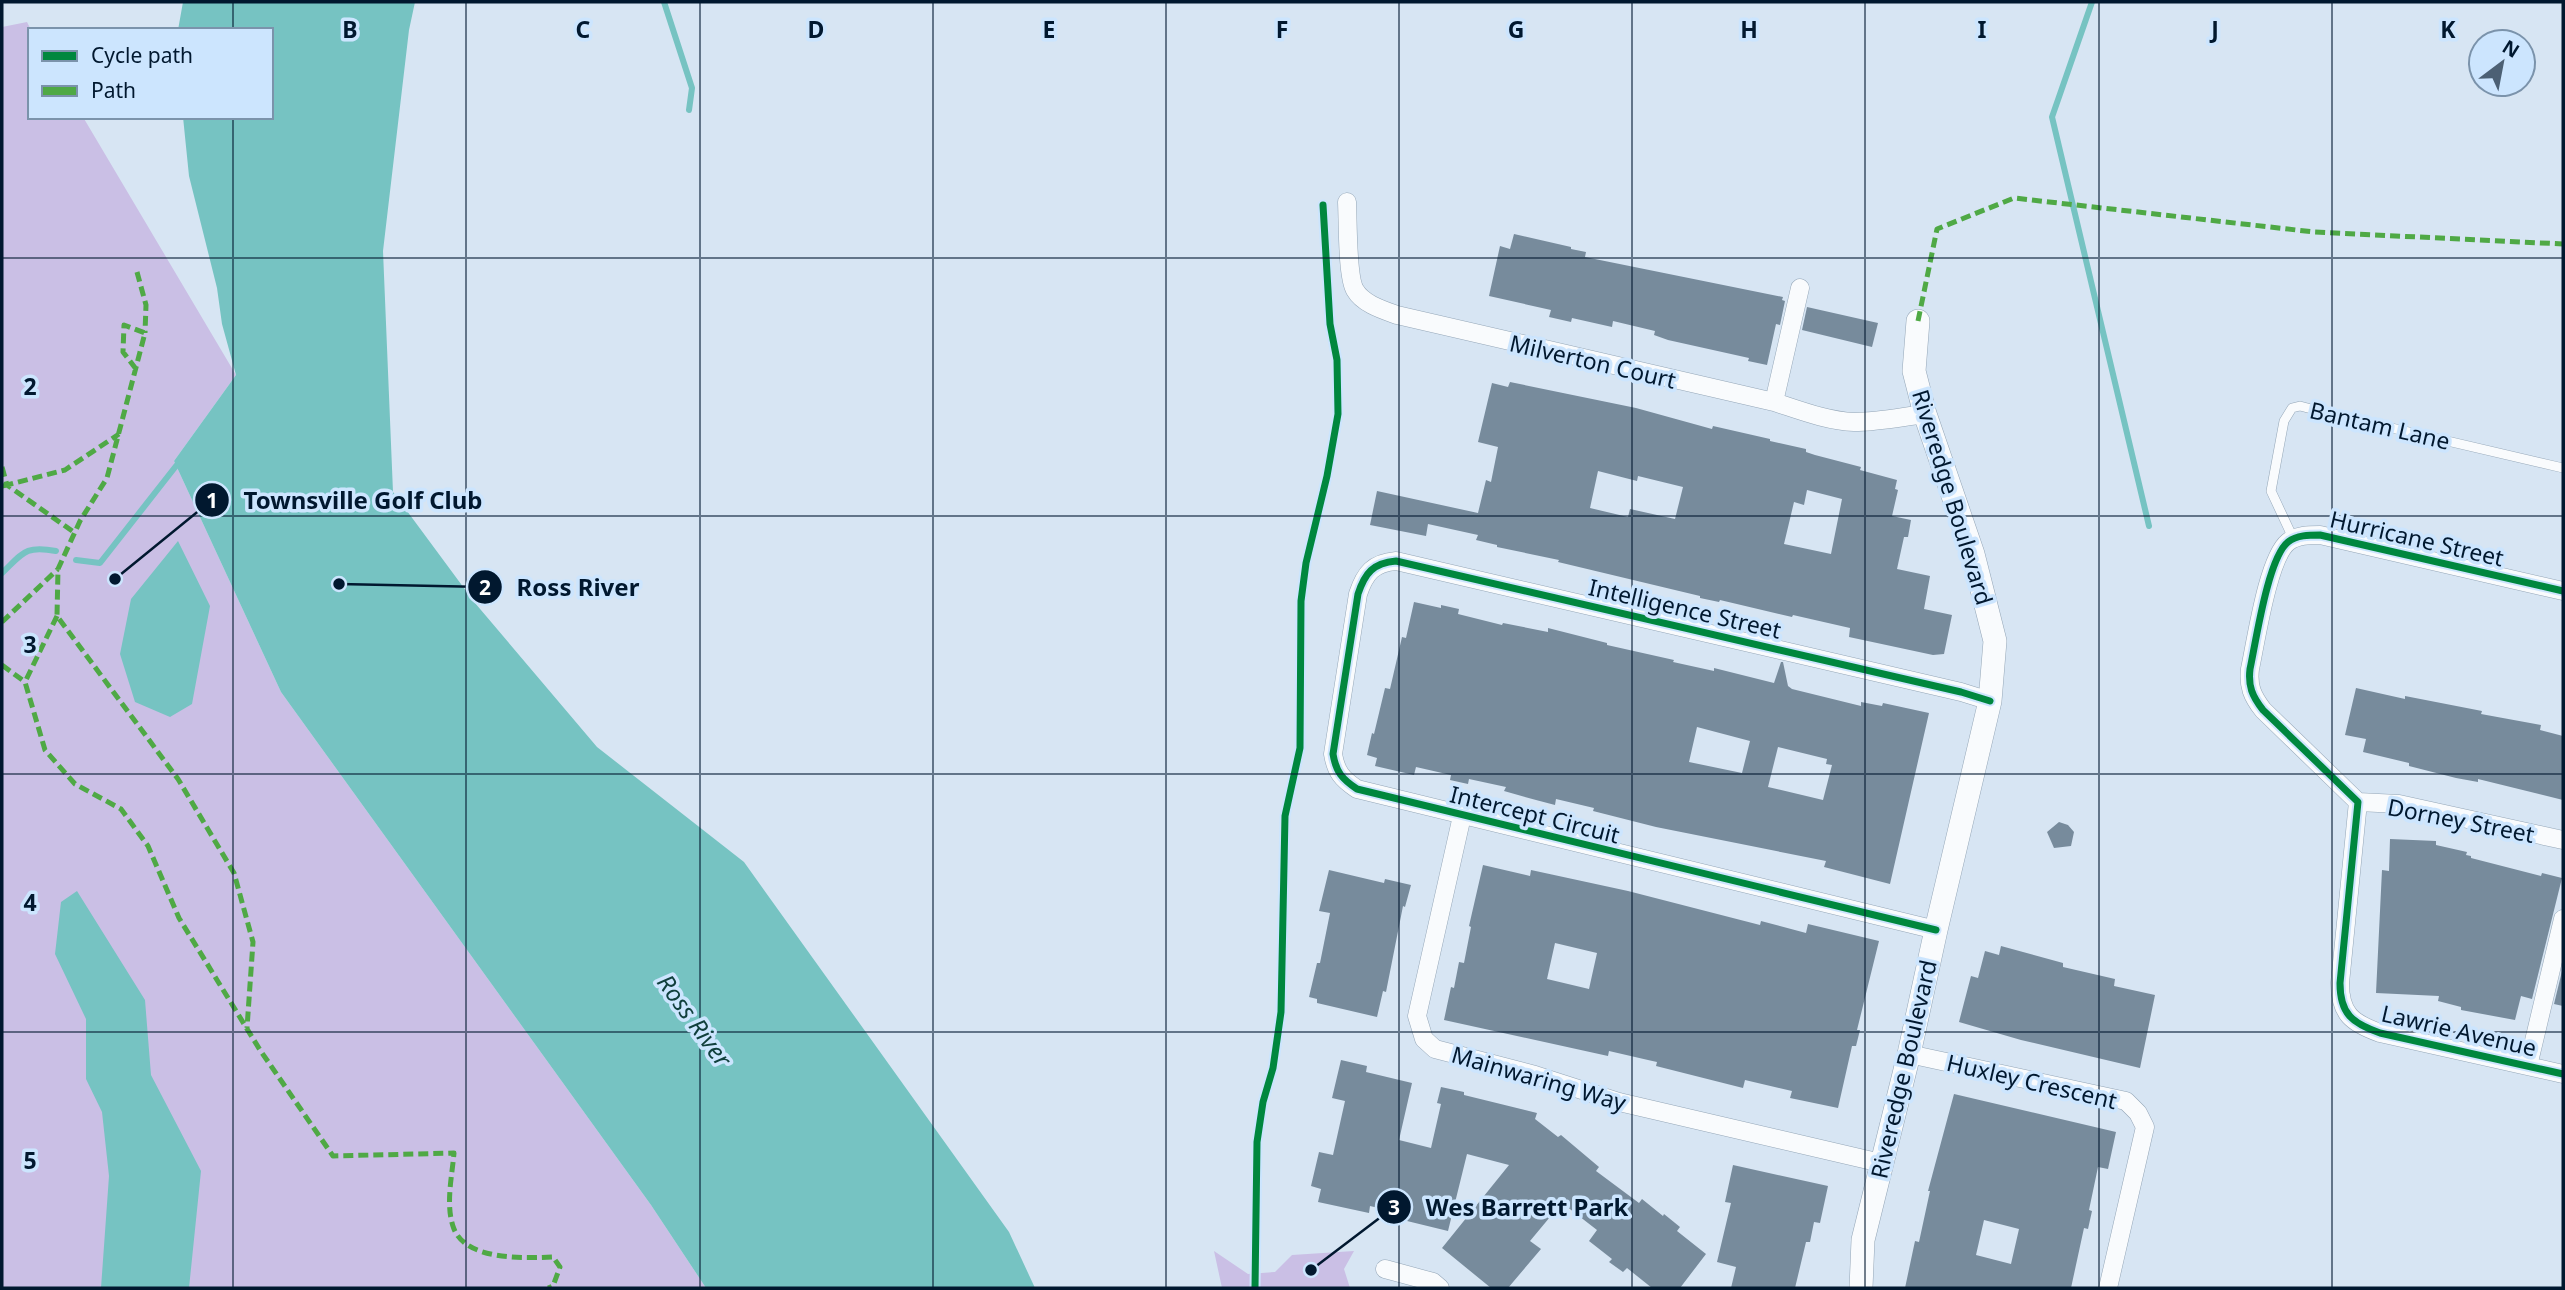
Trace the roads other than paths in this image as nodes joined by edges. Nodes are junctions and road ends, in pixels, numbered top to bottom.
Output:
1 (1347, 202) dead end
2 (1800, 288) dead end
3 (1918, 321) dead end
4 (1774, 402) junction
5 (1925, 414) junction
6 (2563, 468) edge
7 (2293, 538) junction
8 (1373, 568) joint
9 (2563, 591) edge
10 (1990, 701) junction
11 (2358, 802) junction
12 (1462, 816) junction
13 (2563, 840) edge
14 (2563, 919) edge
15 (1936, 930) junction
16 (1909, 1054) junction
17 (2528, 1066) junction
18 (2563, 1074) edge
19 (1881, 1163) junction
20 (1385, 1269) dead end
21 (1440, 1288) edge
22 (1861, 1288) edge
23 (2108, 1288) edge

1 - 4 street, Milverton Court
2 - 4 street
3 - 5 street, Riveredge Boulevard
4 - 5 street, Milverton Court
5 - 10 street, Riveredge Boulevard
6 - 7 lane, Bantam Lane
7 - 9 street, Hurricane Street
7 - 11 street
8 - 10 street, Intelligence Street
8 - 12 street, Intercept Circuit
10 - 15 street, Riveredge Boulevard
11 - 13 street, Dorney Street
11 - 17 street, Lawrie Avenue
12 - 15 street, Intercept Circuit
12 - 19 street, Mainwaring Way
14 - 17 street
15 - 16 street, Riveredge Boulevard
16 - 19 street, Riveredge Boulevard
16 - 23 street, Huxley Crescent
17 - 18 street, Lawrie Avenue
19 - 22 street, Riveredge Boulevard
20 - 21 street

